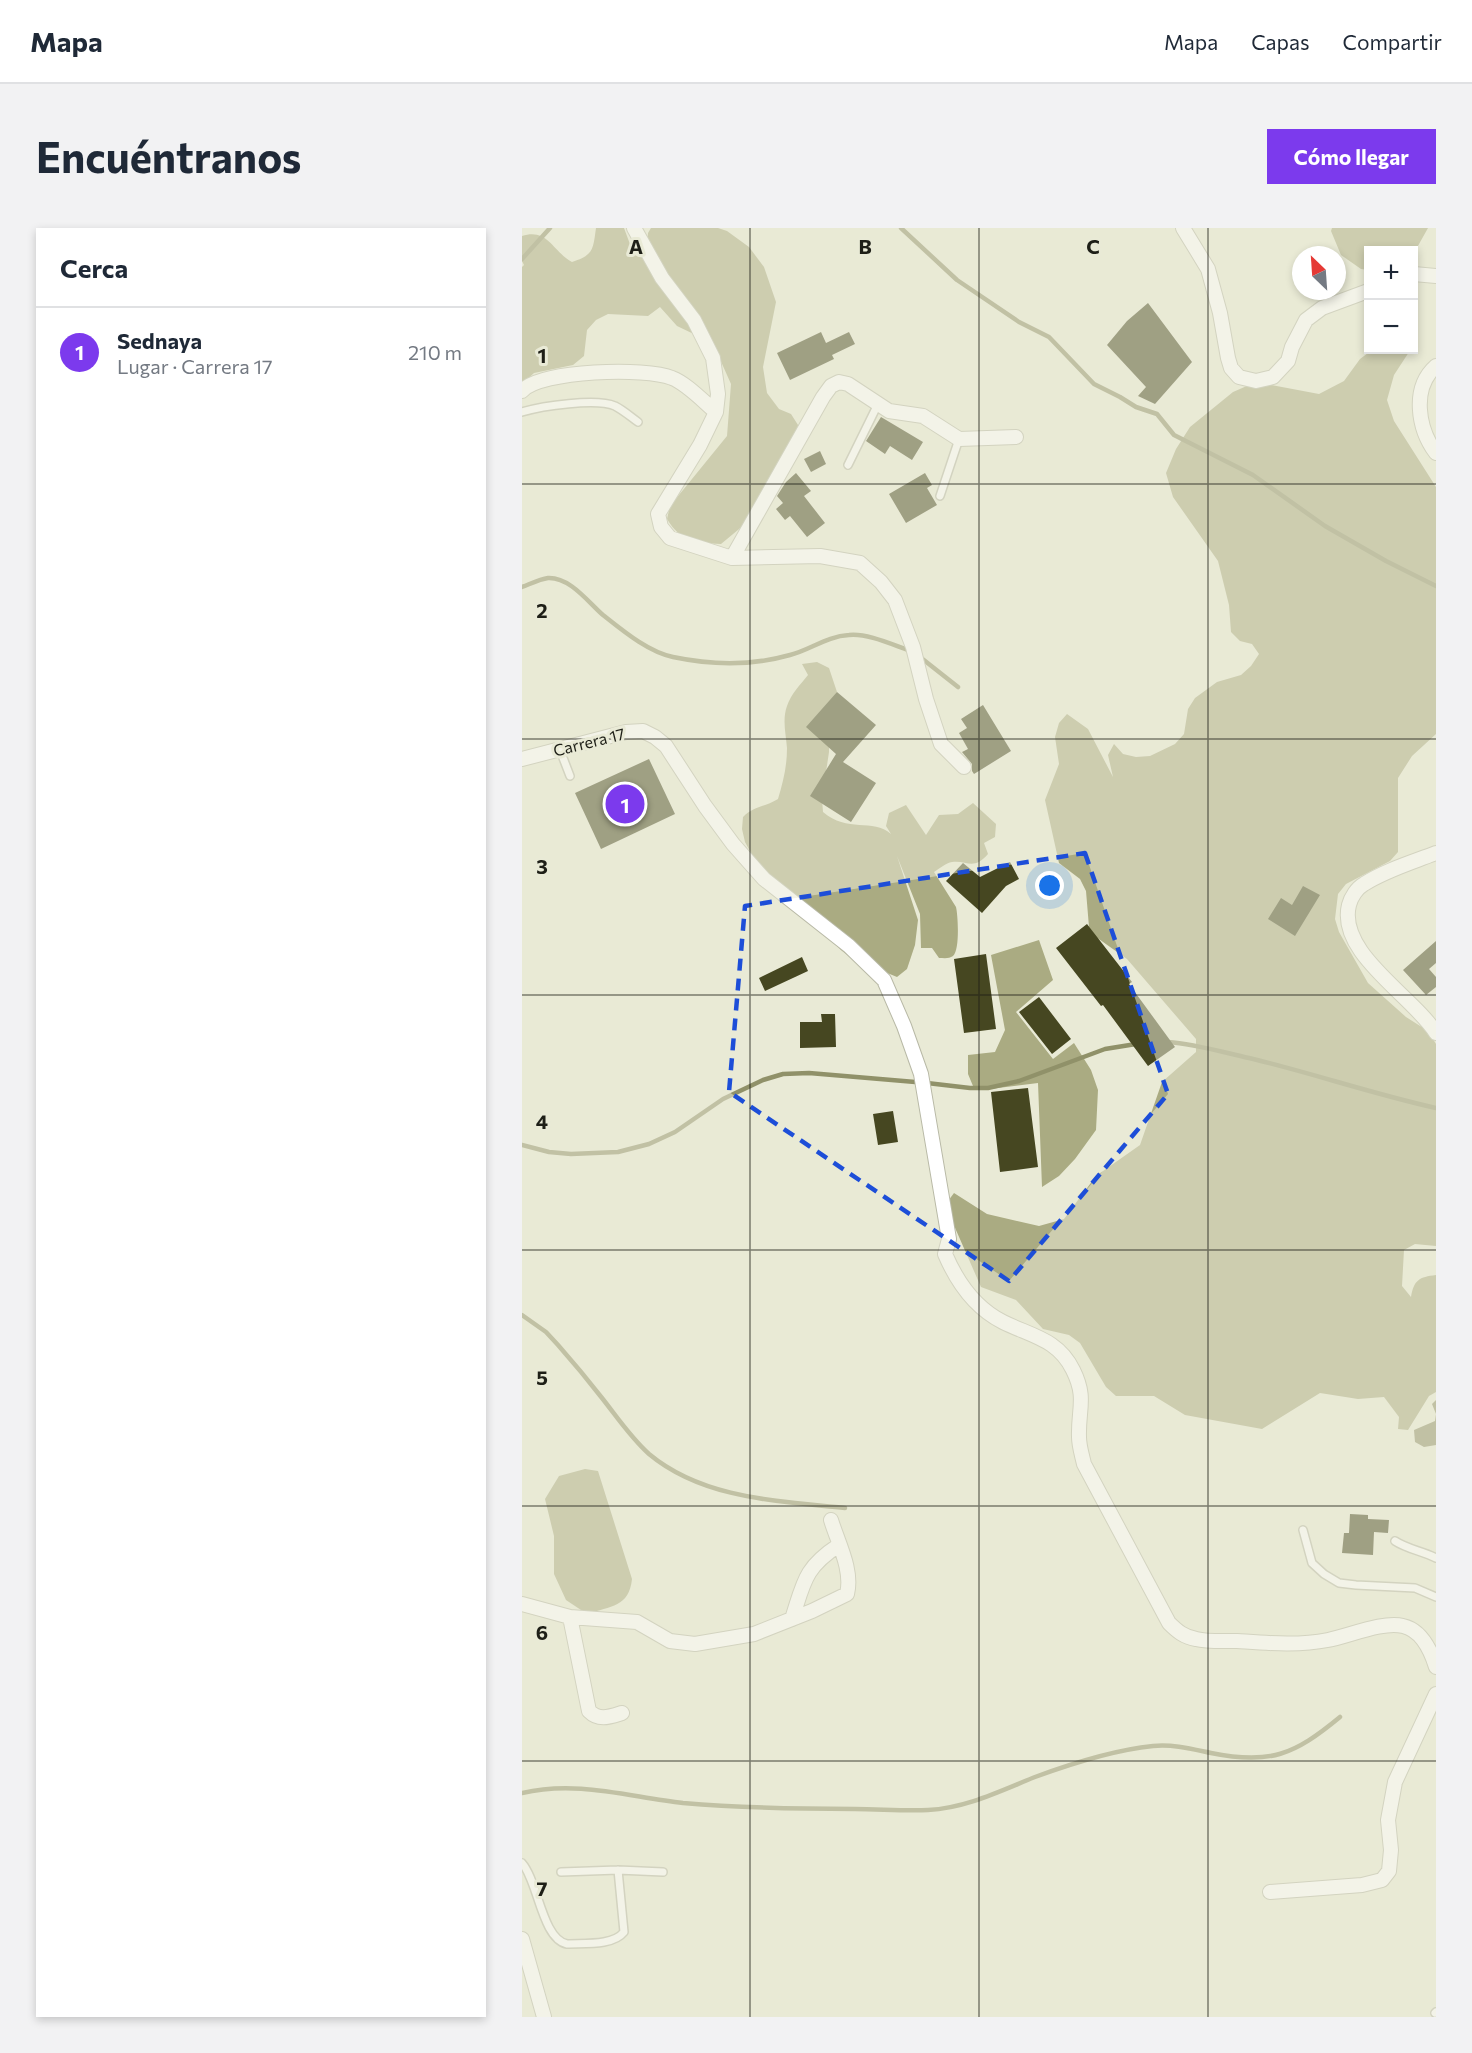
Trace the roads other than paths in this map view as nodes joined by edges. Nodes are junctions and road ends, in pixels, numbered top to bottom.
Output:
1 (634, 228) edge
2 (1183, 228) edge
3 (1418, 274) edge
4 (1436, 276) edge
5 (1364, 292) edge
6 (1436, 366) edge
7 (522, 391) edge
8 (878, 404) junction
9 (522, 412) edge
10 (716, 412) junction
11 (638, 422) dead end
12 (1016, 437) dead end
13 (959, 439) junction
14 (1436, 453) edge
15 (848, 465) dead end
16 (939, 496) dead end
17 (732, 558) junction
18 (560, 750) junction
19 (522, 759) edge
20 (964, 767) dead end
21 (570, 776) dead end
22 (1436, 853) edge
23 (1436, 1033) edge
24 (831, 1520) dead end
25 (1303, 1530) dead end
26 (1395, 1541) dead end
27 (839, 1545) junction
28 (1436, 1558) edge
29 (1436, 1597) edge
30 (522, 1604) edge
31 (570, 1617) junction
32 (792, 1619) junction
33 (1436, 1667) edge
34 (1436, 1694) edge
35 (621, 1713) dead end
36 (522, 1863) edge
37 (618, 1870) junction
38 (561, 1872) dead end
39 (663, 1872) dead end
40 (1270, 1892) dead end
41 (522, 1939) edge
42 (544, 2017) edge

1 - 10 street
2 - 5 street
3 - 4 street
6 - 14 street
7 - 10 street
8 - 13 street
8 - 15 lane
8 - 17 street
9 - 11 lane
10 - 17 street
12 - 13 street
13 - 16 lane
17 - 20 street
18 - 19 street, Carrera 17
18 - 21 lane
18 - 33 street, Carrera 17
22 - 23 street
24 - 27 street
25 - 29 lane
26 - 28 lane
27 - 32 street
27 - 32 street
30 - 31 street
31 - 32 street
31 - 35 street
34 - 40 street
36 - 37 lane
37 - 38 lane
37 - 39 lane
41 - 42 street

